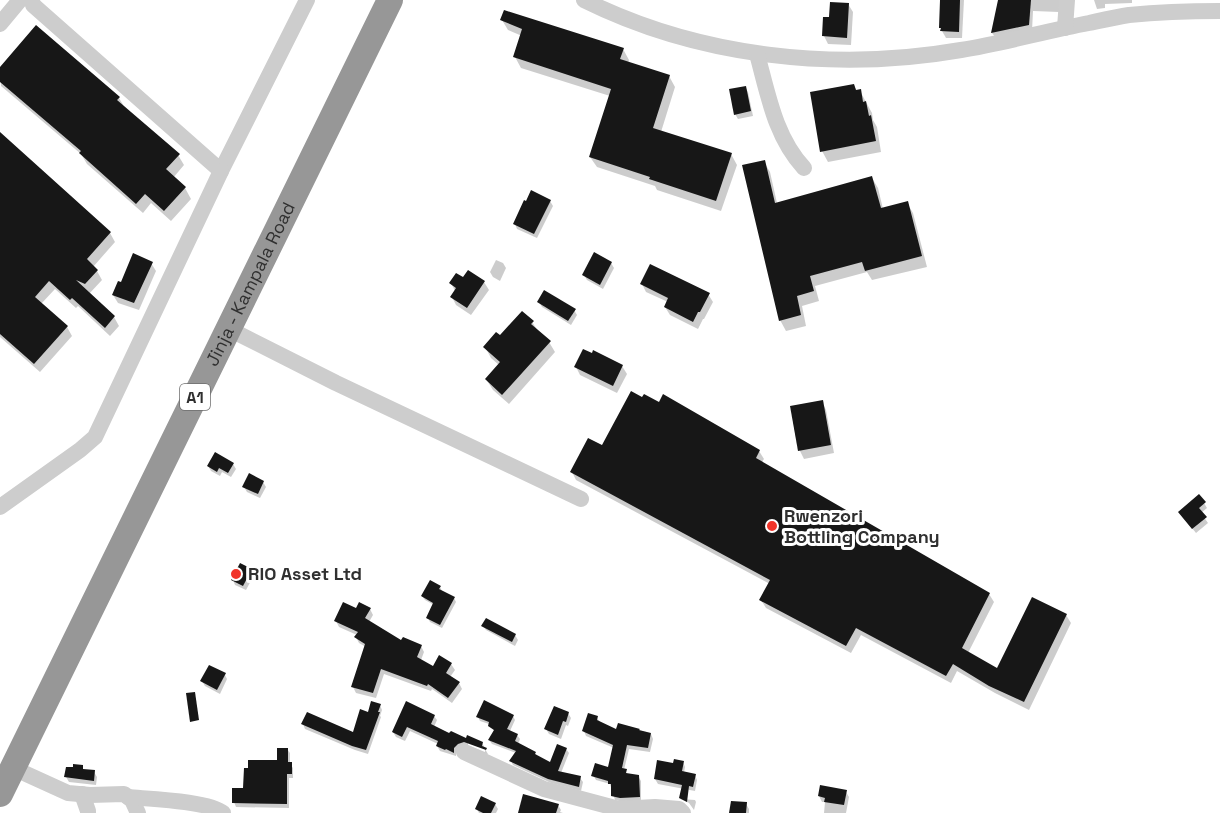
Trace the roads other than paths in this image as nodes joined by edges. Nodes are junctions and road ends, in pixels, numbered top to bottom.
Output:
1 (20, 0) edge
2 (32, 0) edge
3 (307, 0) edge
4 (390, 0) edge
5 (585, 0) edge
6 (1067, 0) edge
7 (1220, 11) edge
8 (0, 24) edge
9 (1065, 28) junction
10 (757, 54) junction
11 (804, 168) dead end
12 (222, 171) junction
13 (229, 329) junction
14 (581, 499) dead end
15 (0, 507) edge
16 (464, 752) dead end
17 (13, 768) junction
18 (0, 794) edge
19 (82, 794) junction
20 (129, 797) junction
21 (88, 813) edge
22 (138, 813) edge
23 (223, 813) edge
24 (683, 813) edge

1 - 8 street
2 - 12 street
3 - 12 street
4 - 13 highway, Jinja - Kampala Road / A1
5 - 10 street
6 - 9 street
7 - 9 street
9 - 10 street
10 - 11 street
12 - 15 street
13 - 14 street
13 - 17 highway, Jinja - Kampala Road / A1
16 - 24 street
17 - 18 highway, Jinja - Kampala Road / A1
17 - 19 street
19 - 20 street
19 - 21 street
20 - 22 street
20 - 23 street

